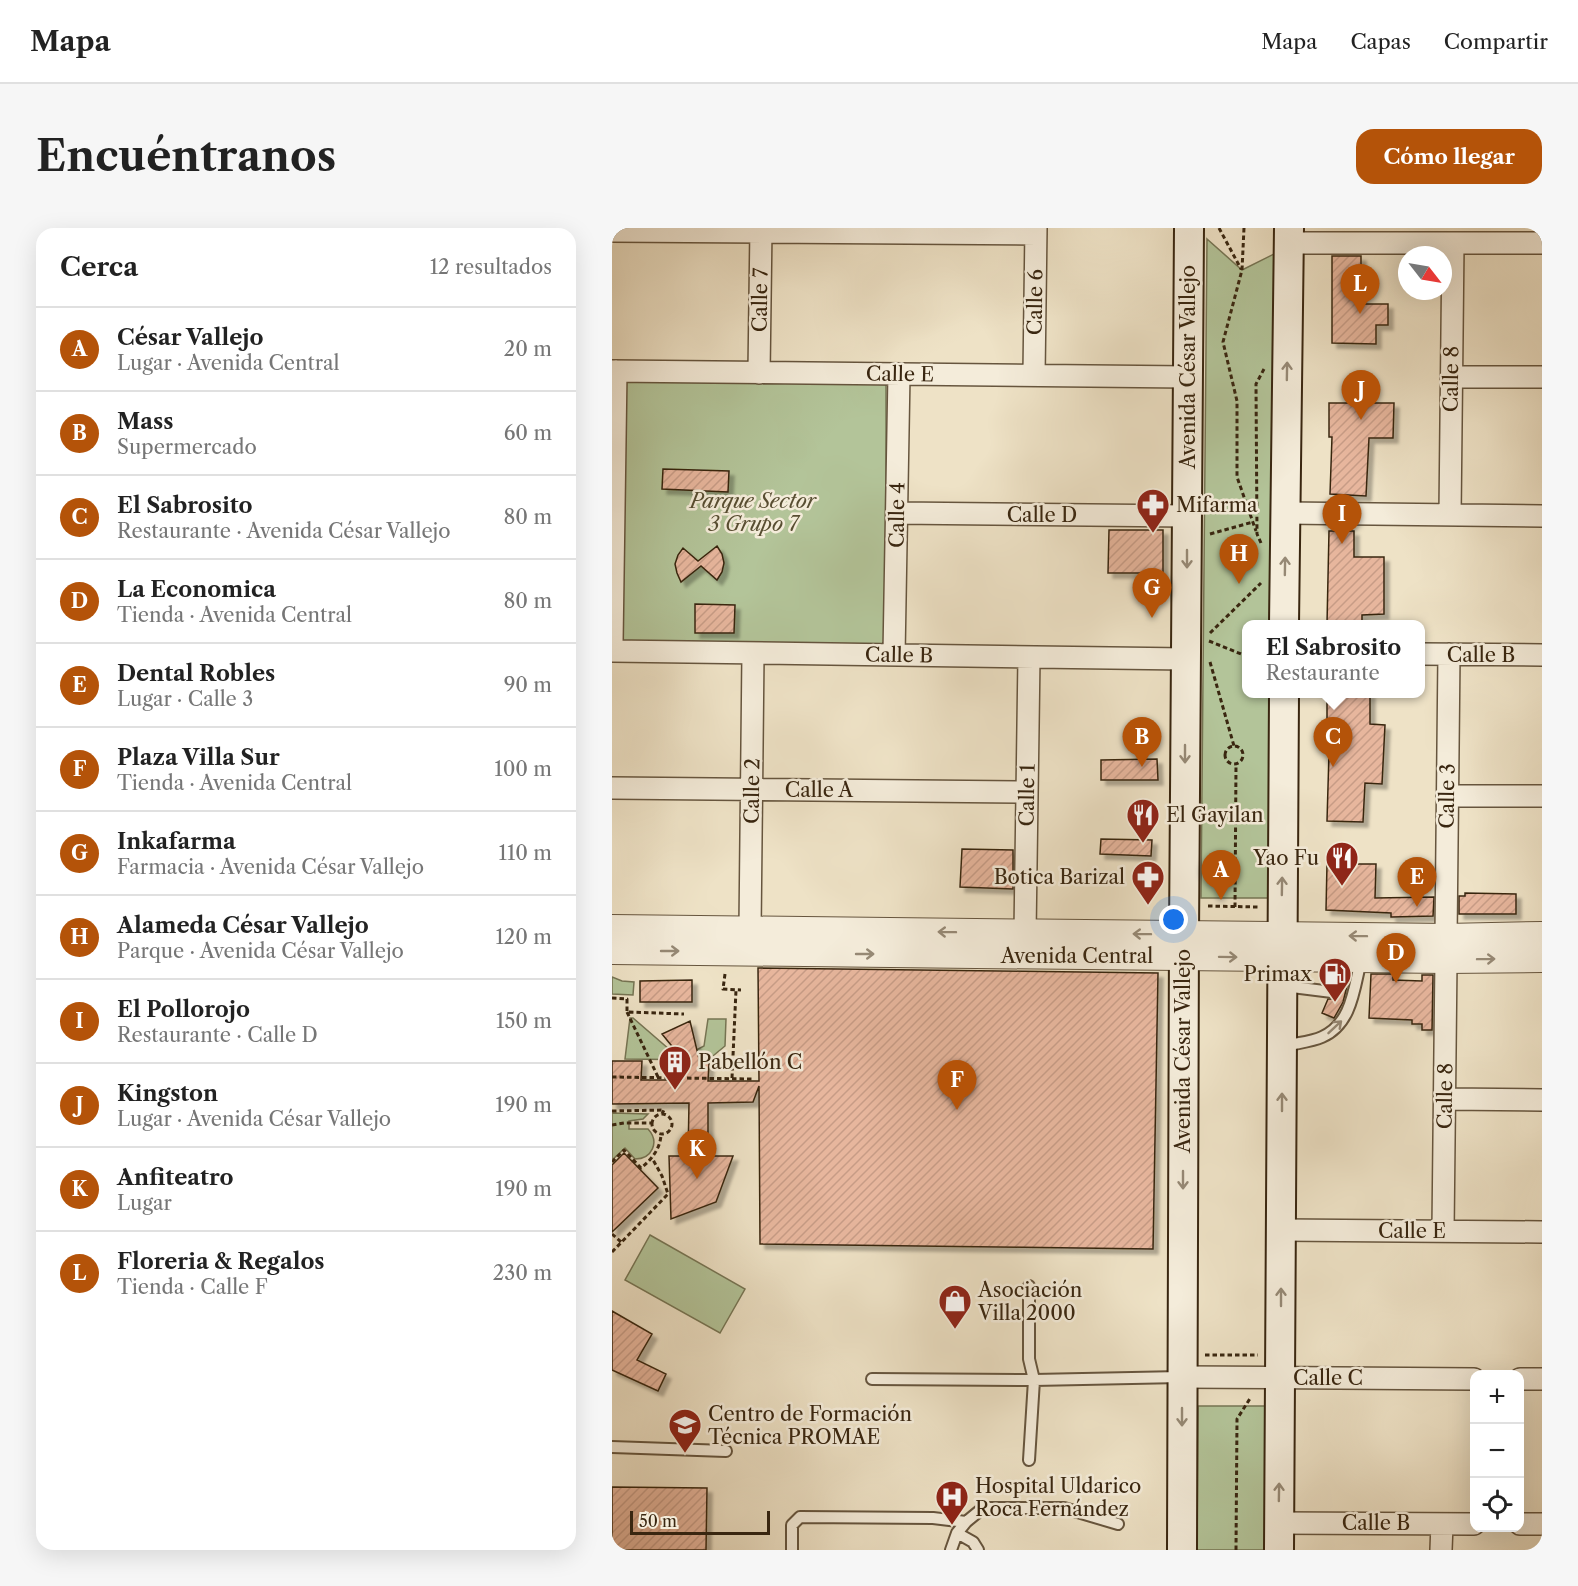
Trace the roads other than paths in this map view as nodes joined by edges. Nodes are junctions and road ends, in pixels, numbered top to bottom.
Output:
1 (1189, 228) edge
2 (761, 230) edge
3 (612, 231) edge
4 (1036, 231) edge
5 (1289, 236) edge
6 (1453, 243) junction
7 (1542, 243) edge
8 (614, 371) edge
9 (759, 373) junction
10 (899, 374) junction
11 (1034, 375) junction
12 (1188, 377) junction
13 (1451, 377) junction
14 (1542, 377) edge
15 (613, 505) edge
16 (897, 513) junction
17 (1286, 513) junction
18 (1450, 515) junction
19 (1542, 516) edge
20 (1187, 526) junction
21 (1284, 620) edge
22 (612, 643) edge
23 (612, 651) edge
24 (1201, 652) junction
25 (753, 653) junction
26 (1425, 654) edge
27 (1449, 654) junction
28 (894, 655) junction
29 (1542, 655) edge
30 (1029, 657) junction
31 (1284, 698) edge
32 (612, 788) edge
33 (752, 790) junction
34 (1027, 792) junction
35 (1448, 796) junction
36 (1542, 796) edge
37 (612, 928) edge
38 (750, 930) junction
39 (1025, 933) junction
40 (1542, 935) edge
41 (1184, 946) junction
42 (1281, 947) junction
43 (1446, 948) junction
44 (612, 951) edge
45 (1361, 959) junction
46 (1542, 959) edge
47 (1332, 992) dead end
48 (1281, 1047) junction
49 (1444, 1100) junction
50 (1542, 1100) edge
51 (1282, 1230) junction
52 (1443, 1231) junction
53 (1542, 1232) edge
54 (1029, 1286) dead end
55 (1183, 1366) junction
56 (1281, 1366) junction
57 (1470, 1378) edge
58 (872, 1379) dead end
59 (1524, 1379) edge
60 (1542, 1379) edge
61 (1034, 1380) junction
62 (612, 1447) edge
63 (726, 1451) dead end
64 (1029, 1460) dead end
65 (966, 1522) junction
66 (1118, 1524) dead end
67 (1442, 1524) junction
68 (1470, 1524) edge
69 (1524, 1524) edge
70 (1542, 1524) edge
71 (957, 1533) junction
72 (1278, 1536) edge
73 (792, 1550) edge
74 (951, 1550) edge
75 (978, 1550) edge
76 (1182, 1550) edge
77 (1441, 1550) edge

1 - 12 main road, Avenida César Vallejo
2 - 3 street
2 - 4 street
2 - 9 street, Calle 7
4 - 11 street, Calle 6
5 - 6 street
17 -> 5 main road
6 - 7 street
6 - 13 street, Calle 8
8 - 9 street, Calle E
8 - 15 street
9 - 10 street, Calle E
10 - 11 street, Calle E
10 - 16 street, Calle 4
11 - 12 street, Calle E
12 - 20 main road, Avenida César Vallejo
13 - 14 street
13 - 18 street, Calle 8
15 - 22 street
16 - 20 street, Calle D
16 - 28 street, Calle 4
17 - 18 street
21 -> 17 main road
18 - 19 street
20 -> 24 main road, Avenida César Vallejo
23 - 25 street, Calle B
24 - 30 street, Calle B
24 -> 41 main road, Avenida César Vallejo
25 - 28 street, Calle B
25 - 33 street, Calle 2
26 - 27 street, Calle B
27 - 29 street, Calle B
27 - 35 street, Calle 3
28 - 30 street, Calle B
30 - 34 street, Calle 1
42 -> 31 main road
32 - 33 street, Calle A
33 - 34 street, Calle A
33 - 38 street, Calle 2
34 - 39 street, Calle 1
35 - 36 street
35 - 43 street, Calle 3
37 - 38 street, Avenida Central
39 -> 38 street, Avenida Central
41 -> 39 street, Avenida Central
40 - 43 street, Avenida Central
41 - 42 street, Avenida Central
44 -> 41 street, Avenida Central
41 -> 55 main road, Avenida César Vallejo
43 -> 42 street, Avenida Central
42 - 45 street, Avenida Central
42 - 47 lane
42 - 48 main road
43 - 45 street, Avenida Central
43 -> 46 street, Avenida Central
43 - 49 street, Calle 8
48 -> 45 lane
51 -> 48 main road
49 - 50 street
49 - 52 street, Calle 8
51 - 52 street, Calle E
56 -> 51 main road
52 - 53 street, Calle E
54 - 61 lane
55 - 56 street, Calle C
55 - 61 lane
55 -> 76 main road, Avenida César Vallejo
56 - 57 street, Calle C
72 -> 56 main road
58 - 61 lane
59 - 60 street
61 - 64 lane
62 - 63 lane
65 - 66 lane
65 - 71 lane
65 - 73 lane
67 - 68 street, Calle B
67 - 72 street, Calle B
67 - 77 street
69 - 70 street
71 - 74 lane
71 - 75 lane

